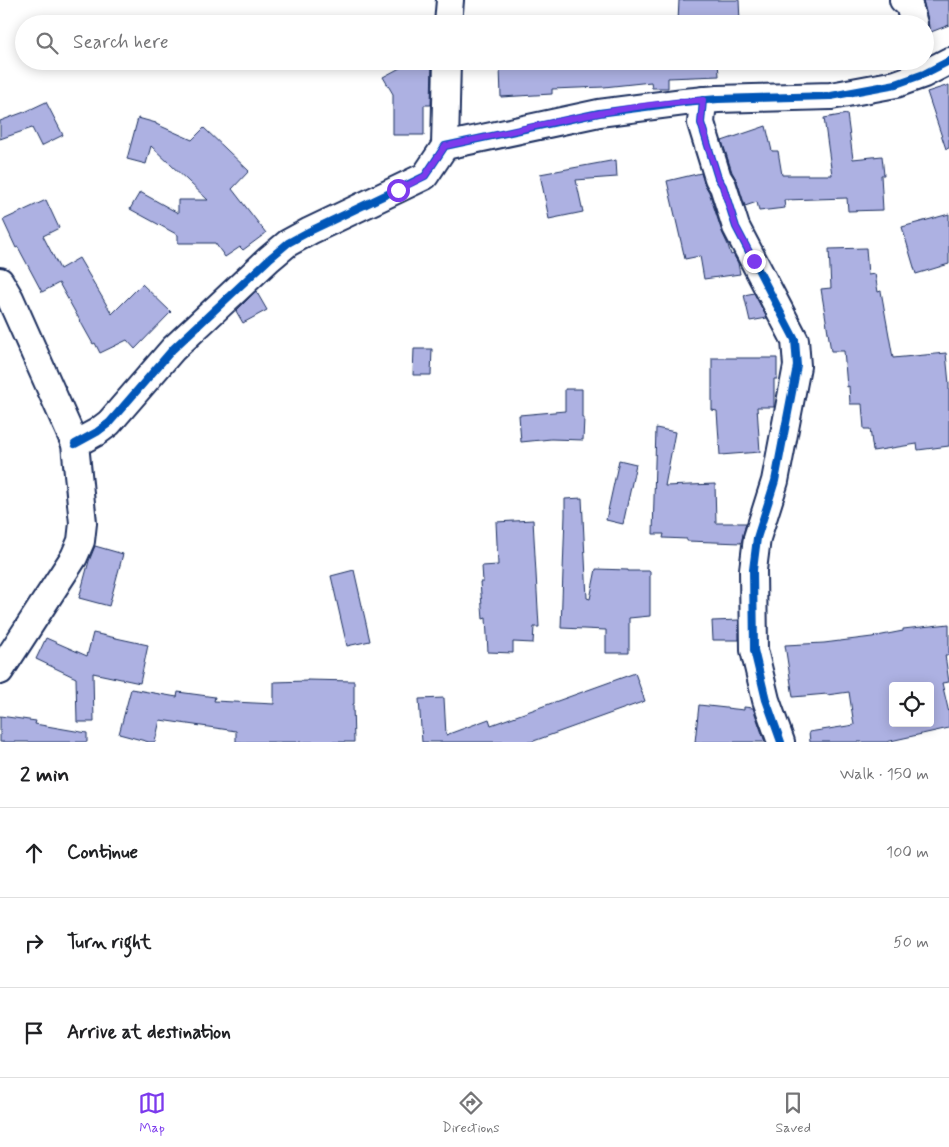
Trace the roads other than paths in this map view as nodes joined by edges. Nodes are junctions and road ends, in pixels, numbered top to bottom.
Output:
1 (450, 0) edge
2 (903, 0) edge
3 (449, 15) edge
4 (912, 15) edge
5 (949, 60) edge
6 (934, 64) edge
7 (447, 70) edge
8 (918, 70) edge
9 (703, 100) junction
10 (445, 146) junction
11 (0, 281) edge
12 (75, 444) junction
13 (0, 672) edge
14 (782, 742) edge

1 - 3 street
2 - 4 street
5 - 6 street
7 - 10 street
8 - 9 street
9 - 10 street
9 - 14 street
10 - 12 street
11 - 12 street
12 - 13 street

